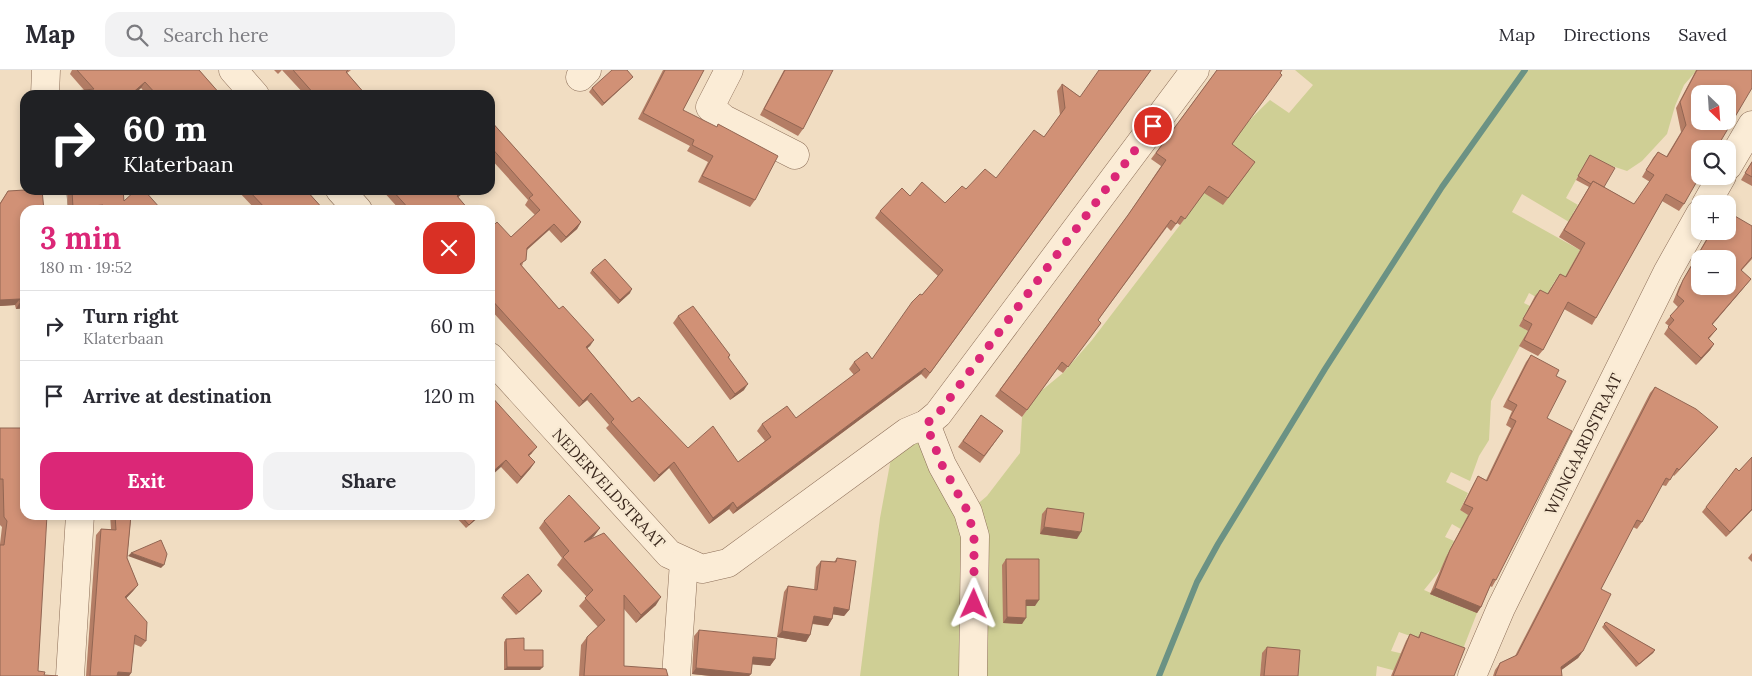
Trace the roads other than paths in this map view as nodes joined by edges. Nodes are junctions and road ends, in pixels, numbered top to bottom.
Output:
1 (46, 70) edge
2 (233, 70) edge
3 (729, 70) edge
4 (1195, 70) edge
5 (45, 90) edge
6 (251, 90) edge
7 (1752, 125) edge
8 (1736, 152) edge
9 (796, 155) dead end
10 (344, 195) edge
11 (354, 205) edge
12 (1691, 230) edge
13 (495, 362) edge
14 (926, 424) junction
15 (80, 520) edge
16 (684, 562) junction
17 (70, 676) edge
18 (676, 676) edge
19 (973, 676) edge
20 (1472, 676) edge

1 - 5 street
2 - 6 street
3 - 9 street
4 - 14 street, NEDERVELDSTRAAT
7 - 8 street
10 - 11 street
12 - 20 street, WIJNGAARDSTRAAT
13 - 16 street, NEDERVELDSTRAAT
14 - 16 street, NEDERVELDSTRAAT
14 - 19 street
15 - 17 street
16 - 18 street

